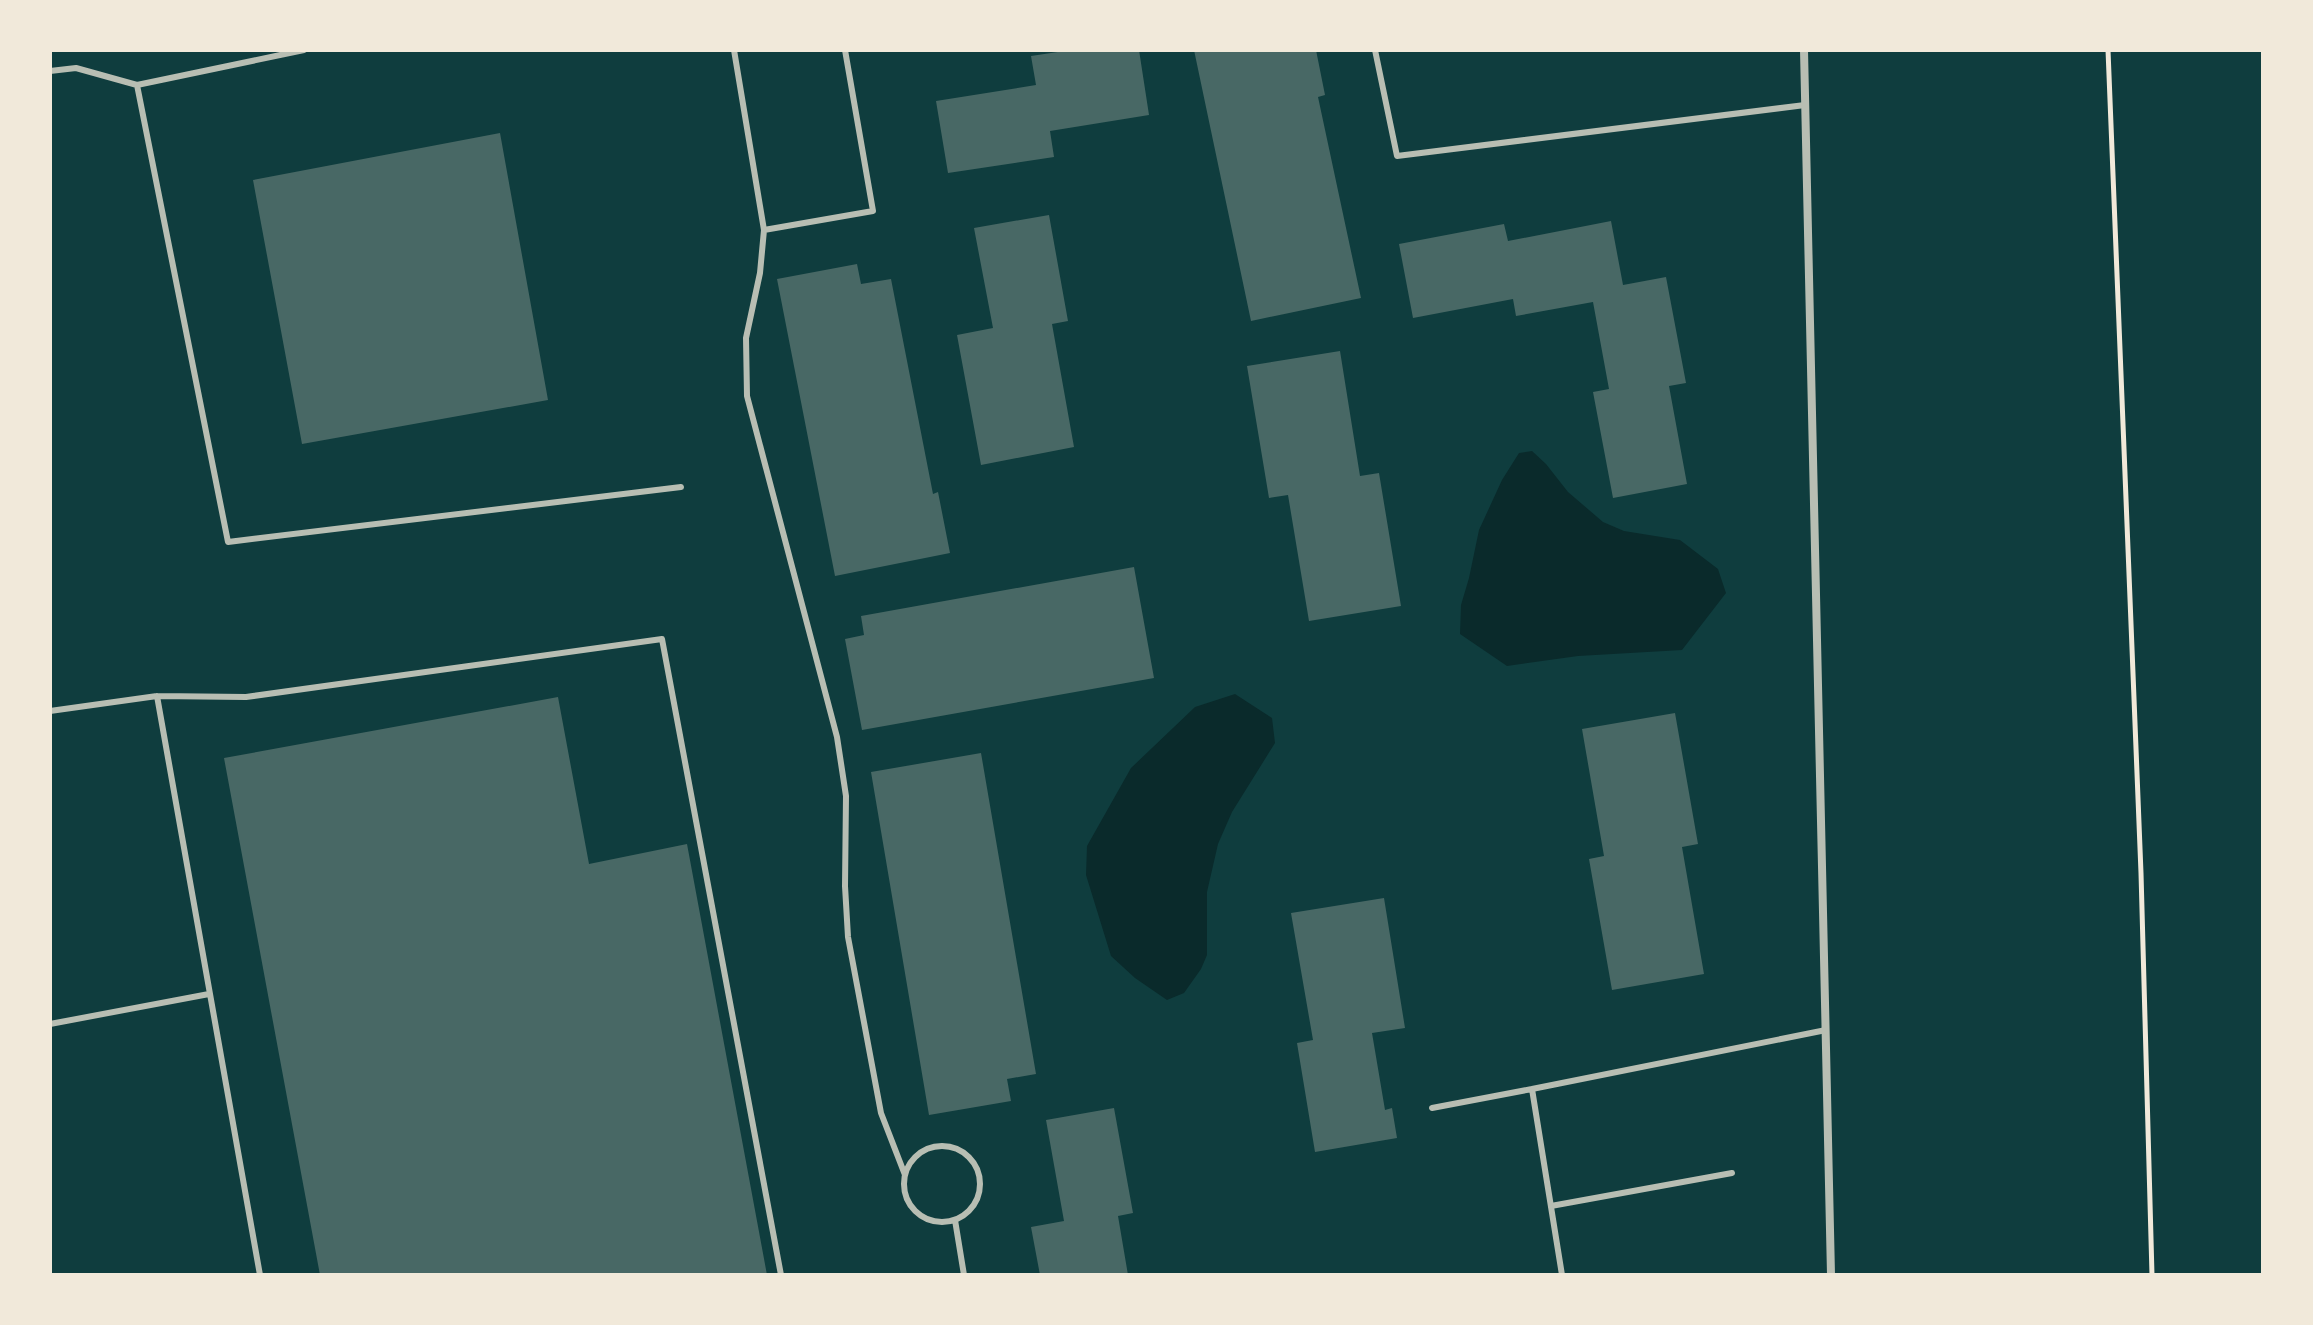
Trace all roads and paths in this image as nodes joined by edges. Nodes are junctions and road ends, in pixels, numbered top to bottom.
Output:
1 (304, 50) edge
2 (734, 50) edge
3 (845, 50) edge
4 (1375, 50) edge
5 (1804, 50) edge
6 (2108, 50) edge
7 (50, 71) edge
8 (137, 85) junction
9 (1805, 105) junction
10 (764, 230) junction
11 (681, 487) dead end
12 (157, 696) junction
13 (50, 711) edge
14 (209, 994) junction
15 (50, 1024) edge
16 (1826, 1030) junction
17 (1532, 1089) junction
18 (1432, 1108) dead end
19 (1732, 1173) dead end
20 (905, 1175) junction
21 (1551, 1206) junction
22 (955, 1220) junction
23 (260, 1275) edge
24 (781, 1275) edge
25 (964, 1275) edge
26 (1562, 1275) edge
27 (1831, 1275) edge
28 (2152, 1275) edge

1 - 8 lane
2 - 10 lane
3 - 10 lane
4 - 9 lane
5 - 9 street
6 - 28 path
7 - 8 lane
8 - 11 lane
9 - 16 street
10 - 20 lane
12 - 13 lane
12 - 14 lane
12 - 24 lane
14 - 15 lane
14 - 23 lane
16 - 17 lane
16 - 27 street
17 - 18 lane
17 - 21 lane
19 - 21 lane
20 - 22 lane
20 - 22 lane
21 - 26 lane
22 - 25 lane

